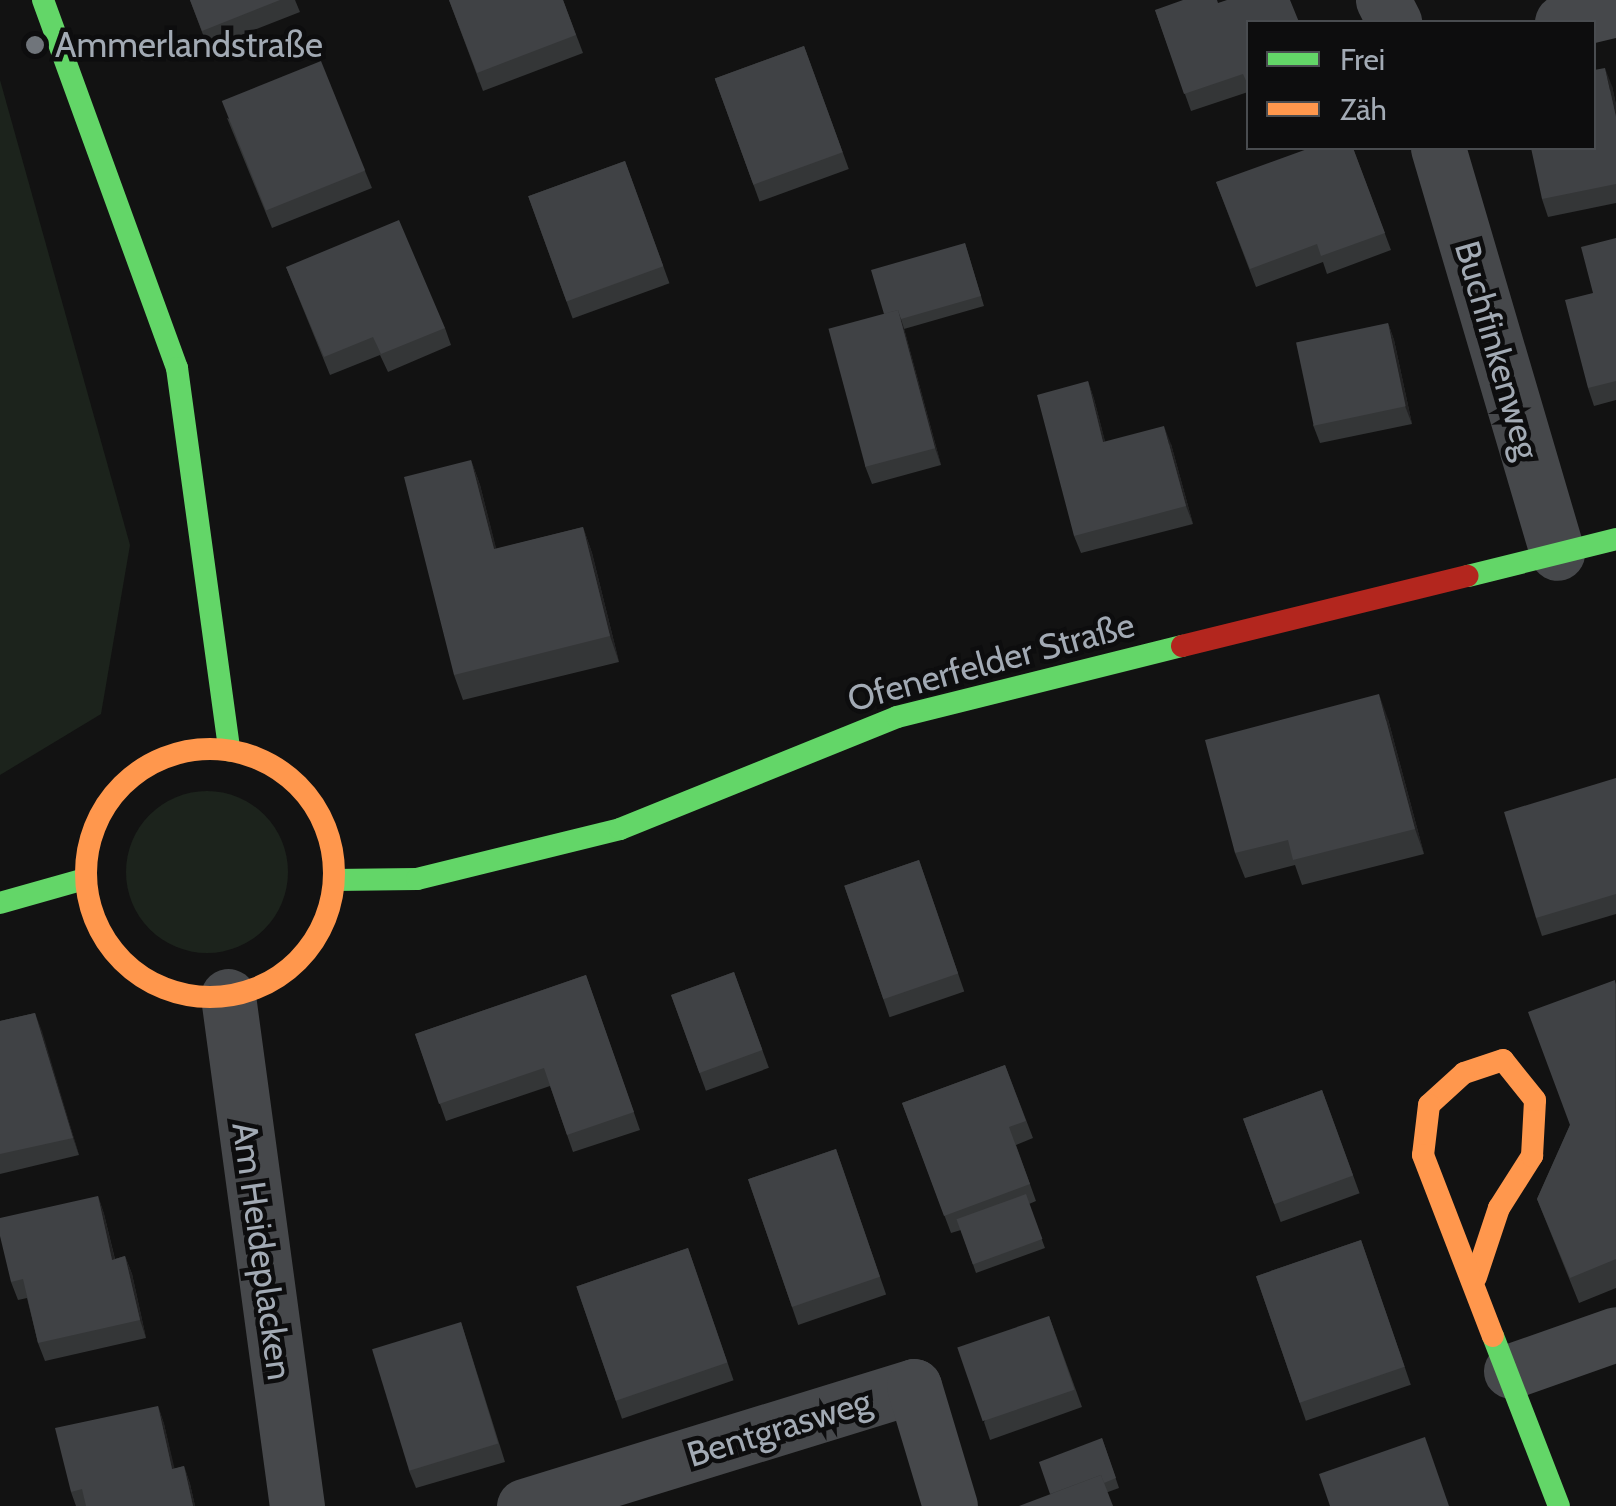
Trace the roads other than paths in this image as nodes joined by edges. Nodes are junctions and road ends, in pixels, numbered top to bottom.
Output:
1 (43, 0) edge
2 (1616, 9) edge
3 (1570, 20) edge
4 (1439, 150) edge
5 (1616, 539) edge
6 (1557, 552) junction
7 (229, 750) junction
8 (85, 879) junction
9 (334, 880) junction
10 (0, 904) edge
11 (228, 996) junction
12 (1476, 1278) junction
13 (1616, 1334) edge
14 (1510, 1371) junction
15 (297, 1506) edge
16 (524, 1506) edge
17 (950, 1506) edge
18 (1559, 1506) edge

1 - 7 street
2 - 3 street
4 - 6 street, Buchfinkenweg
5 - 6 street, Ofenerfelder Straße
6 - 9 street, Ofenerfelder Straße
7 - 8 street
7 - 9 street
8 - 10 street
8 - 11 street
9 - 11 street
11 - 15 street, Am Heideplacken
12 - 12 street
12 - 14 street
13 - 14 street
14 - 18 street
16 - 17 street, Bentgrasweg

